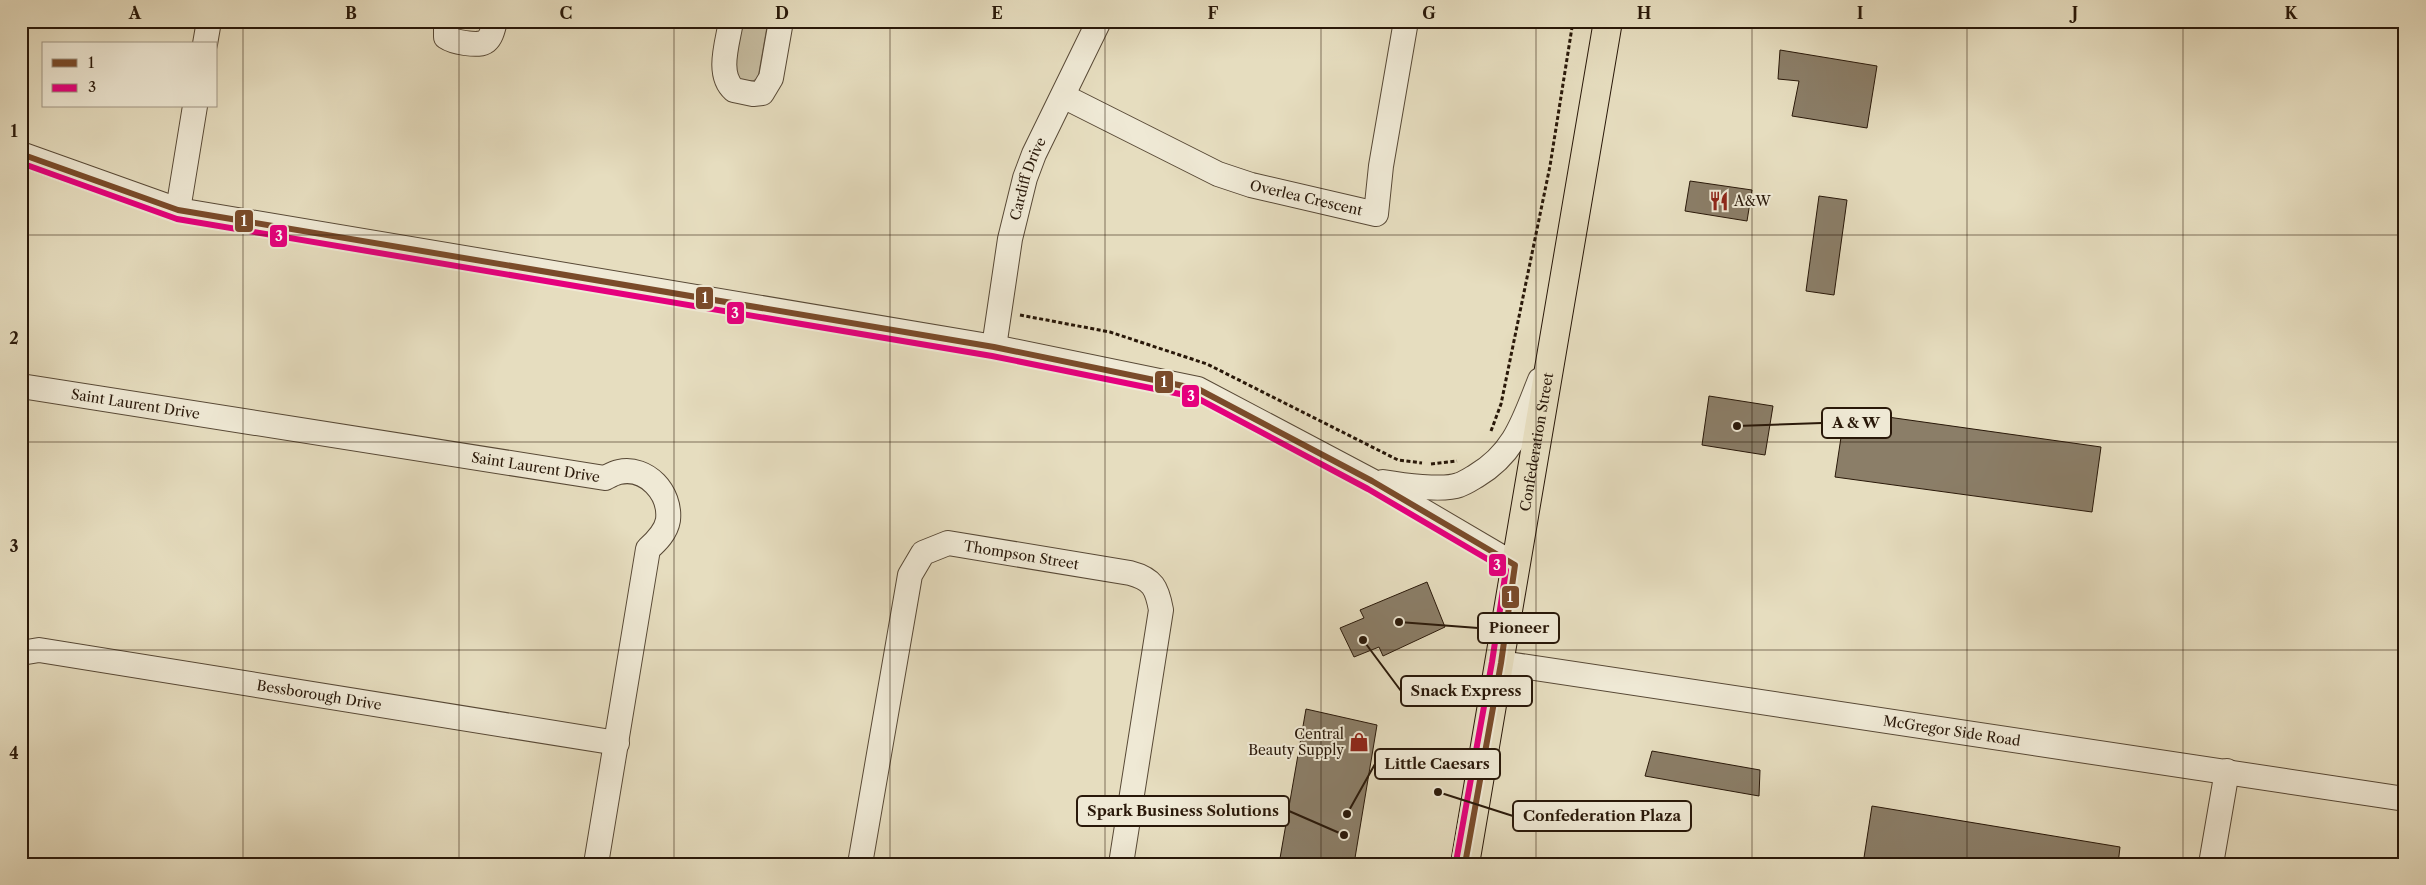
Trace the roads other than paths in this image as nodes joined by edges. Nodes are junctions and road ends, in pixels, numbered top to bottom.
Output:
1 (209, 21) edge
2 (446, 21) edge
3 (495, 21) edge
4 (731, 21) edge
5 (781, 21) edge
6 (1099, 21) edge
7 (1406, 21) edge
8 (1608, 21) edge
9 (205, 42) edge
10 (1063, 96) junction
11 (195, 108) edge
12 (21, 154) edge
13 (178, 210) junction
14 (994, 347) junction
15 (1550, 358) junction
16 (21, 386) edge
17 (1372, 481) junction
18 (1515, 565) junction
19 (21, 653) edge
20 (1501, 663) junction
21 (617, 744) junction
22 (2227, 771) junction
23 (2405, 799) edge
24 (596, 864) edge
25 (860, 864) edge
26 (1121, 864) edge
27 (1465, 864) edge
28 (2211, 864) edge

1 - 9 street
2 - 3 street
4 - 5 street
6 - 10 street, Cardiff Drive
7 - 10 street, Overlea Crescent
8 - 15 main road, Confederation Street
10 - 14 street, Cardiff Drive
11 - 13 street
12 - 13 street
13 - 14 street
14 - 17 street
15 - 17 street
15 - 18 main road, Confederation Street
16 - 21 street, Saint Laurent Drive
17 - 18 street
18 - 20 main road, Confederation Street
19 - 21 street, Bessborough Drive
20 - 22 street, McGregor Side Road
20 - 27 main road, Confederation Street
21 - 24 street, Saint Laurent Drive
22 - 23 street, McGregor Side Road
22 - 28 street
25 - 26 street, Thompson Street

